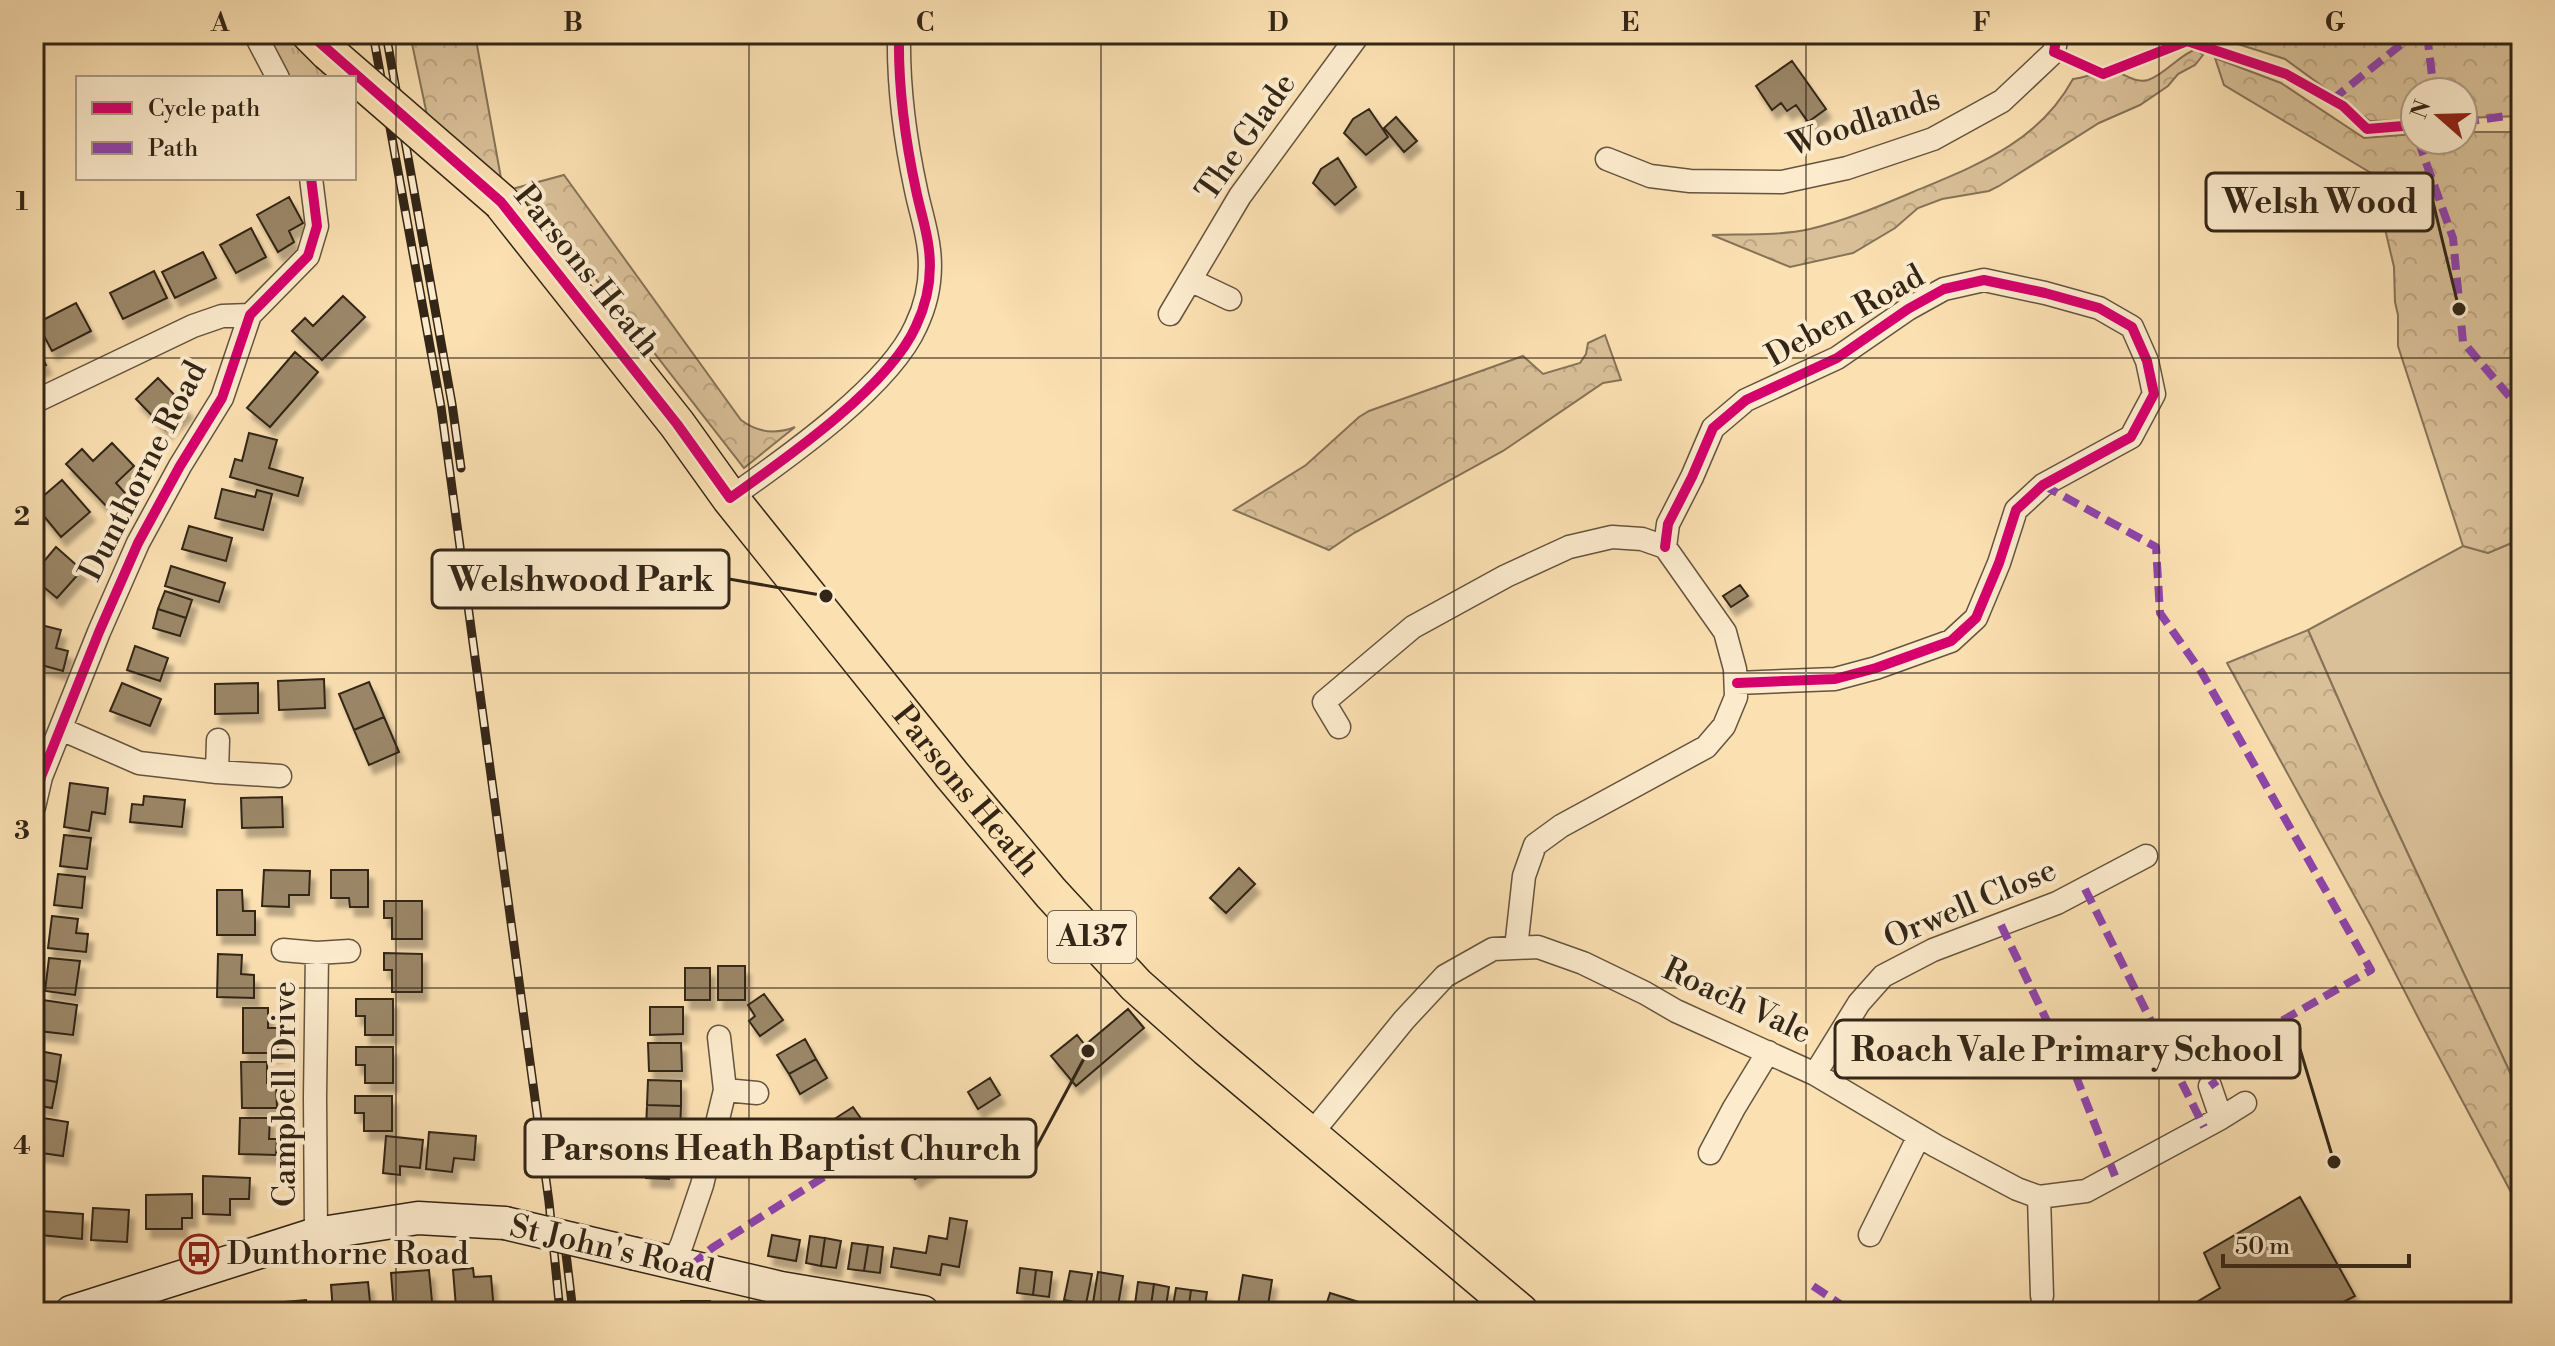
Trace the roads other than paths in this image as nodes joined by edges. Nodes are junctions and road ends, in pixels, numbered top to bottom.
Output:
1 (255, 34) edge
2 (899, 34) edge
3 (1359, 34) edge
4 (2057, 34) edge
5 (319, 43) edge
6 (277, 76) edge
7 (1607, 159) dead end
8 (311, 180) edge
9 (1190, 280) junction
10 (1230, 299) dead end
11 (1170, 314) dead end
12 (250, 315) junction
13 (34, 402) edge
14 (730, 498) junction
15 (1665, 547) junction
16 (1737, 683) junction
17 (1339, 727) dead end
18 (61, 729) junction
19 (218, 740) dead end
20 (217, 772) junction
21 (280, 776) dead end
22 (34, 807) edge
23 (2146, 856) dead end
24 (1516, 948) junction
25 (283, 950) dead end
26 (349, 951) dead end
27 (317, 953) junction
28 (719, 1037) dead end
29 (1768, 1052) junction
30 (1815, 1074) junction
31 (2210, 1086) dead end
32 (725, 1090) junction
33 (757, 1093) dead end
34 (2245, 1103) dead end
35 (2221, 1118) junction
36 (1311, 1134) junction
37 (1919, 1136) junction
38 (1710, 1153) dead end
39 (2039, 1197) junction
40 (316, 1234) junction
41 (1870, 1235) dead end
42 (674, 1261) junction
43 (2042, 1296) dead end
44 (71, 1312) edge
45 (923, 1312) edge
46 (1520, 1312) edge

1 - 6 street
2 - 14 street
3 - 9 street, The Glade
4 - 7 street, Woodlands
5 - 14 main road, Parsons Heath / A137, bridge
8 - 12 street, Dunthorne Road
9 - 10 street
9 - 11 street, The Glade
12 - 13 street
12 - 18 street, Dunthorne Road
14 - 36 main road, Parsons Heath / A137
15 - 16 street
15 - 16 street, Deben Road
15 - 17 street
16 - 24 street
18 - 20 street
18 - 22 street, Dunthorne Road
19 - 20 street
20 - 21 street
23 - 30 street, Orwell Close
24 - 29 street, Roach Vale
24 - 36 street, Roach Vale
25 - 27 street, Campbell Drive
26 - 27 street, Campbell Drive
27 - 40 street, Campbell Drive
28 - 32 street
29 - 30 street, Roach Vale
29 - 38 street
30 - 37 street, Roach Vale
31 - 35 street
32 - 33 street
32 - 42 street
34 - 35 street
35 - 39 street
36 - 46 main road, Parsons Heath / A137
37 - 39 street, Roach Vale
37 - 41 street
39 - 43 street
40 - 42 street, St John's Road, bridge
40 - 44 street, St John's Road
42 - 45 street, St John's Road

